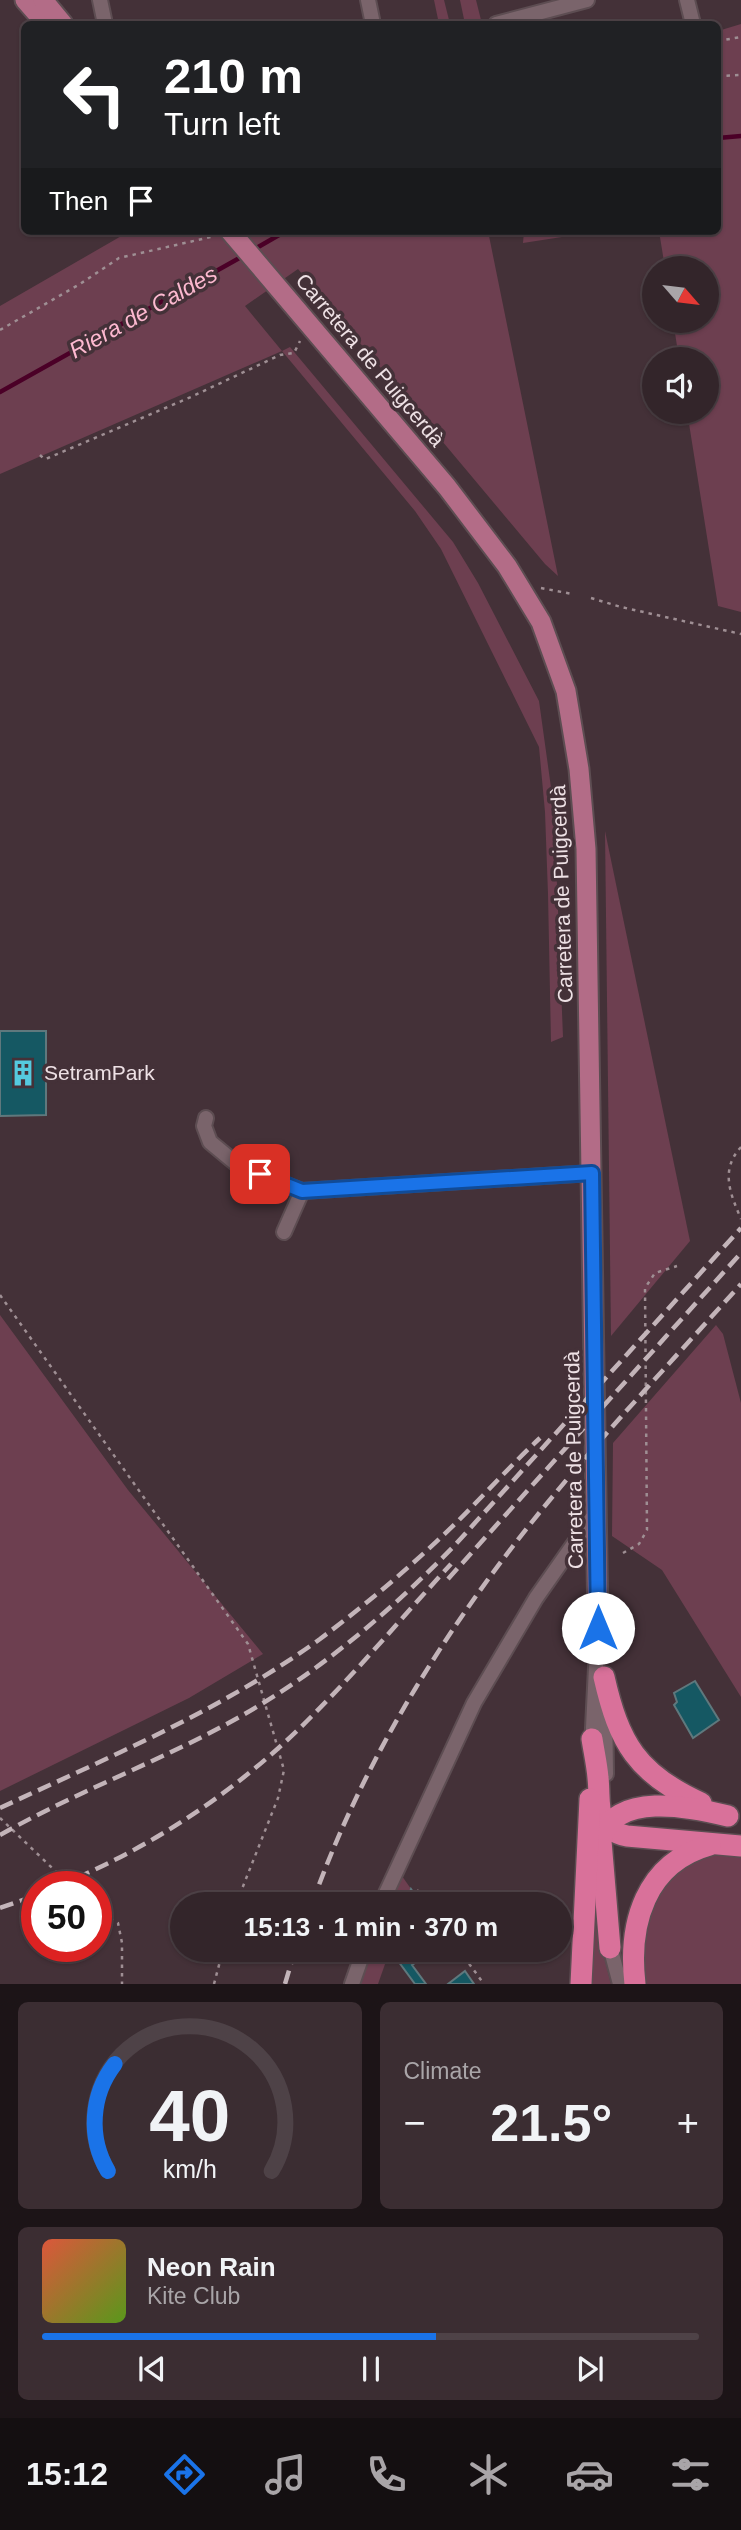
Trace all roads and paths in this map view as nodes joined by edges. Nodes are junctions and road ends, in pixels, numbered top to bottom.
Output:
1 (25, 0) edge
2 (43, 0) edge
3 (368, 0) edge
4 (587, 0) edge
5 (687, 0) edge
6 (544, 6) edge
7 (43, 21) edge
8 (61, 21) edge
9 (372, 21) edge
10 (504, 21) edge
11 (692, 21) edge
12 (741, 37) edge
13 (721, 40) edge
14 (741, 75) edge
15 (721, 76) edge
16 (220, 235) edge
17 (226, 235) edge
18 (0, 330) edge
19 (318, 335) junction
20 (40, 455) dead end
21 (522, 591) junction
22 (572, 594) dead end
23 (591, 598) dead end
24 (741, 634) edge
25 (206, 1118) dead end
26 (741, 1147) edge
27 (592, 1173) junction
28 (302, 1191) junction
29 (741, 1219) edge
30 (284, 1232) dead end
31 (677, 1266) dead end
32 (0, 1294) edge
33 (597, 1511) junction
34 (623, 1553) dead end
35 (598, 1628) junction
36 (604, 1676) junction
37 (592, 1739) junction
38 (591, 1783) junction
39 (0, 1818) edge
40 (735, 1818) edge
41 (607, 1825) junction
42 (734, 1845) edge
43 (55, 1871) edge
44 (241, 1892) edge
45 (387, 1892) edge
46 (112, 1919) edge
47 (610, 1948) junction
48 (220, 1962) edge
49 (360, 1962) edge
50 (468, 1962) edge
51 (122, 1984) edge
52 (214, 1984) edge
53 (352, 1984) edge
54 (484, 1984) edge
55 (580, 1984) edge
56 (620, 1984) edge
57 (628, 1984) edge
58 (635, 1984) edge

1 - 7 main road
2 - 8 main road
3 - 9 street
4 - 6 street
5 - 11 street
6 - 10 street
12 - 13 path
14 - 15 path
16 - 18 path
17 - 19 main road, Carretera de Puigcerdà
19 - 20 path
19 - 21 main road, Carretera de Puigcerdà
21 - 22 path
21 - 27 main road, Carretera de Puigcerdà
23 - 24 path
25 - 28 street
26 - 29 path
27 - 28 street
27 - 33 main road, Carretera de Puigcerdà
28 - 30 street
31 - 34 path
32 - 44 path
33 - 35 main road, Carretera de Puigcerdà
33 - 45 street
35 - 36 street
35 - 37 street
36 - 40 highway
36 - 41 street
37 - 38 street
37 - 41 highway
38 - 47 street
38 - 55 highway
39 - 43 path
40 - 41 highway
41 - 42 highway
41 - 47 highway
41 - 57 street
42 - 58 highway
46 - 51 path
47 - 56 street
48 - 52 path
49 - 53 street
50 - 54 path

